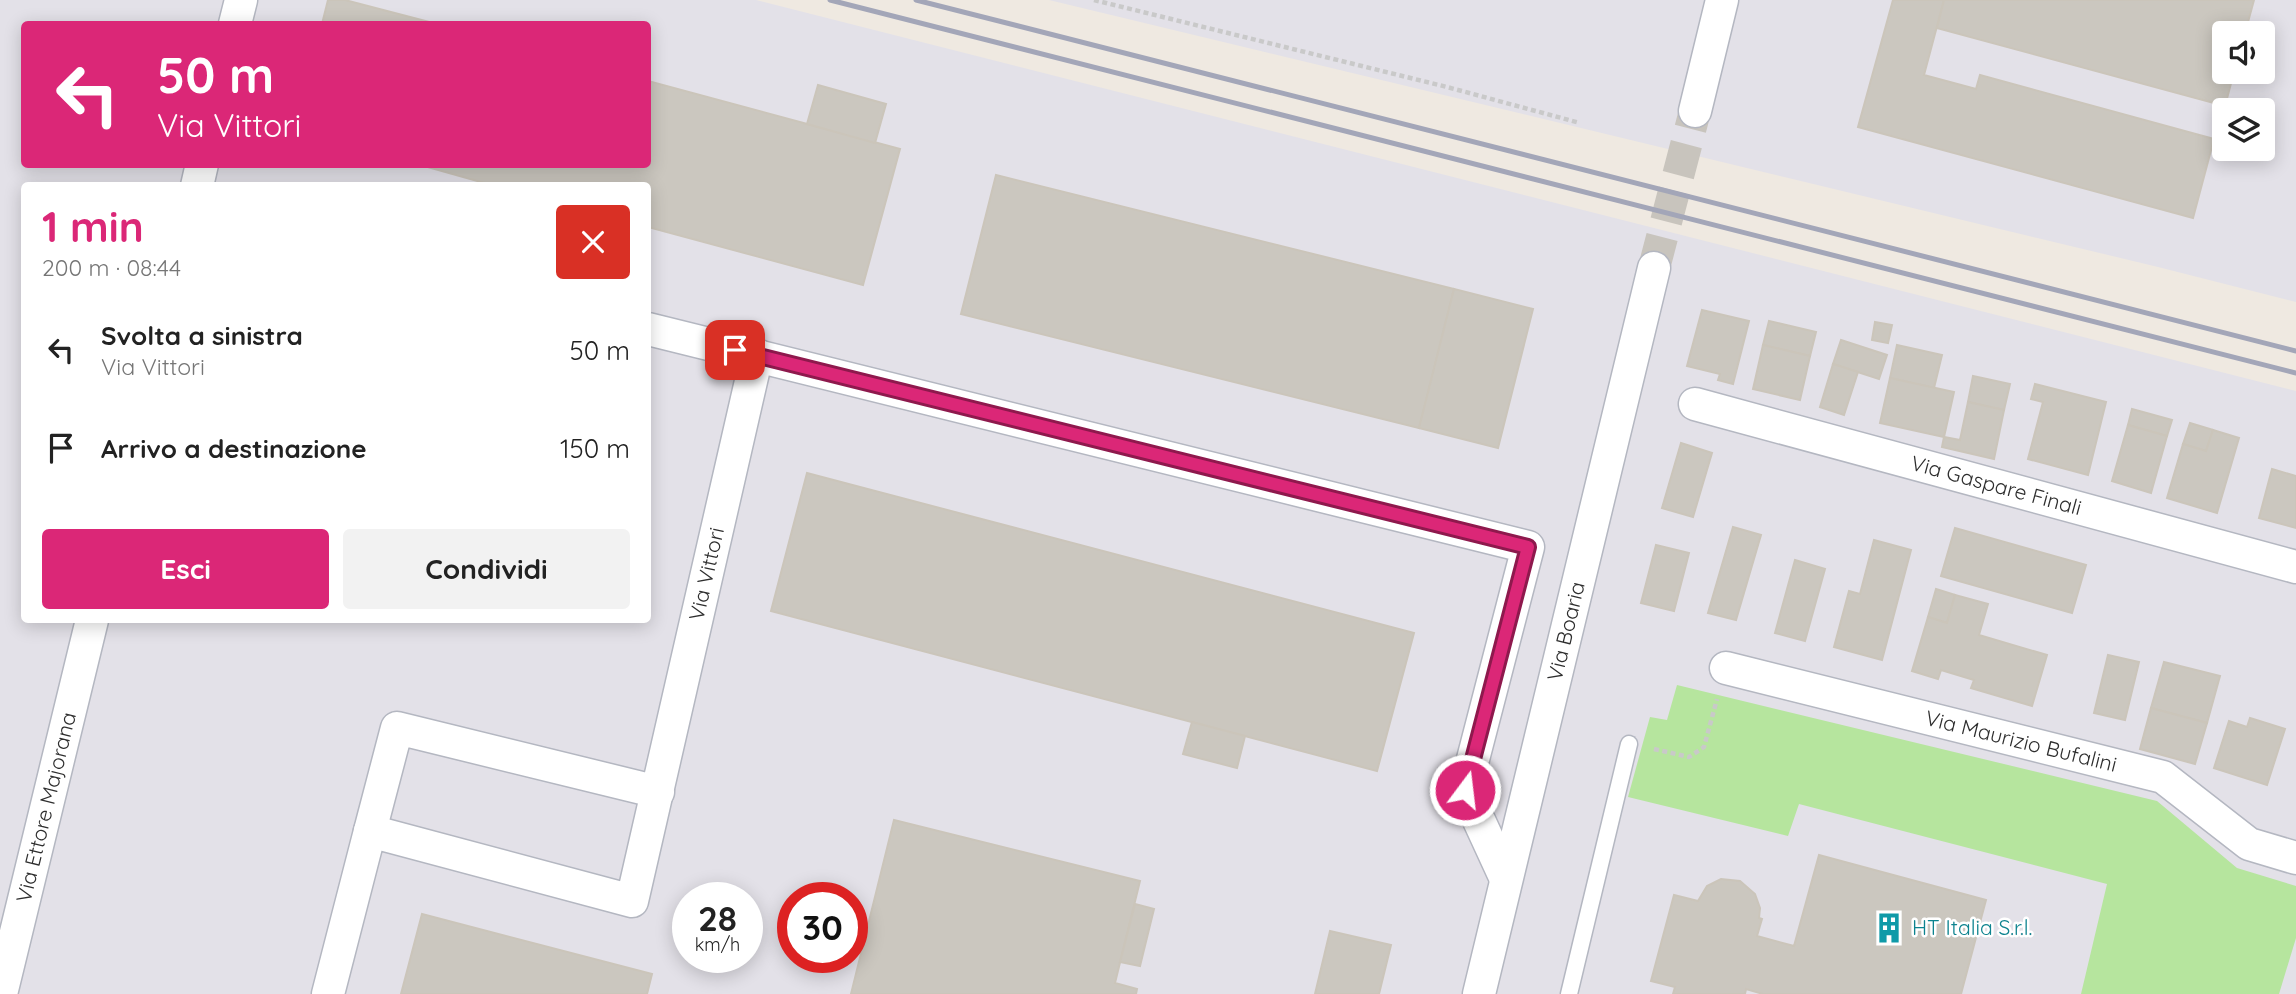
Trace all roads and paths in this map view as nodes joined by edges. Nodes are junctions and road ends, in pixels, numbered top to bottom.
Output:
1 (241, 0) edge
2 (1094, 0) edge
3 (1722, 0) edge
4 (236, 21) edge
5 (1695, 111) tunnel mouth
6 (1580, 123) dead end
7 (1654, 268) tunnel mouth
8 (651, 329) edge
9 (757, 355) junction
10 (1695, 404) dead end
11 (2296, 567) edge
12 (91, 623) edge
13 (1726, 668) joint
14 (1629, 744) joint
15 (658, 792) junction
16 (370, 831) junction
17 (2296, 858) edge
18 (1506, 879) junction
19 (1, 994) edge
20 (328, 994) edge
21 (1479, 994) edge
22 (1569, 994) edge

1 - 4 street
2 - 6 path
3 - 5 street
7 - 18 street, Via Boaria
8 - 9 street
9 - 15 street, Via Vittori
9 - 18 street
10 - 11 street, Via Gaspare Finali
12 - 19 street, Via Ettore Majorana
13 - 14 path
13 - 17 street, Via Maurizio Bufalini
14 - 22 lane
15 - 16 street
15 - 16 street, Via Vittori
16 - 20 street
18 - 21 street, Via Boaria

